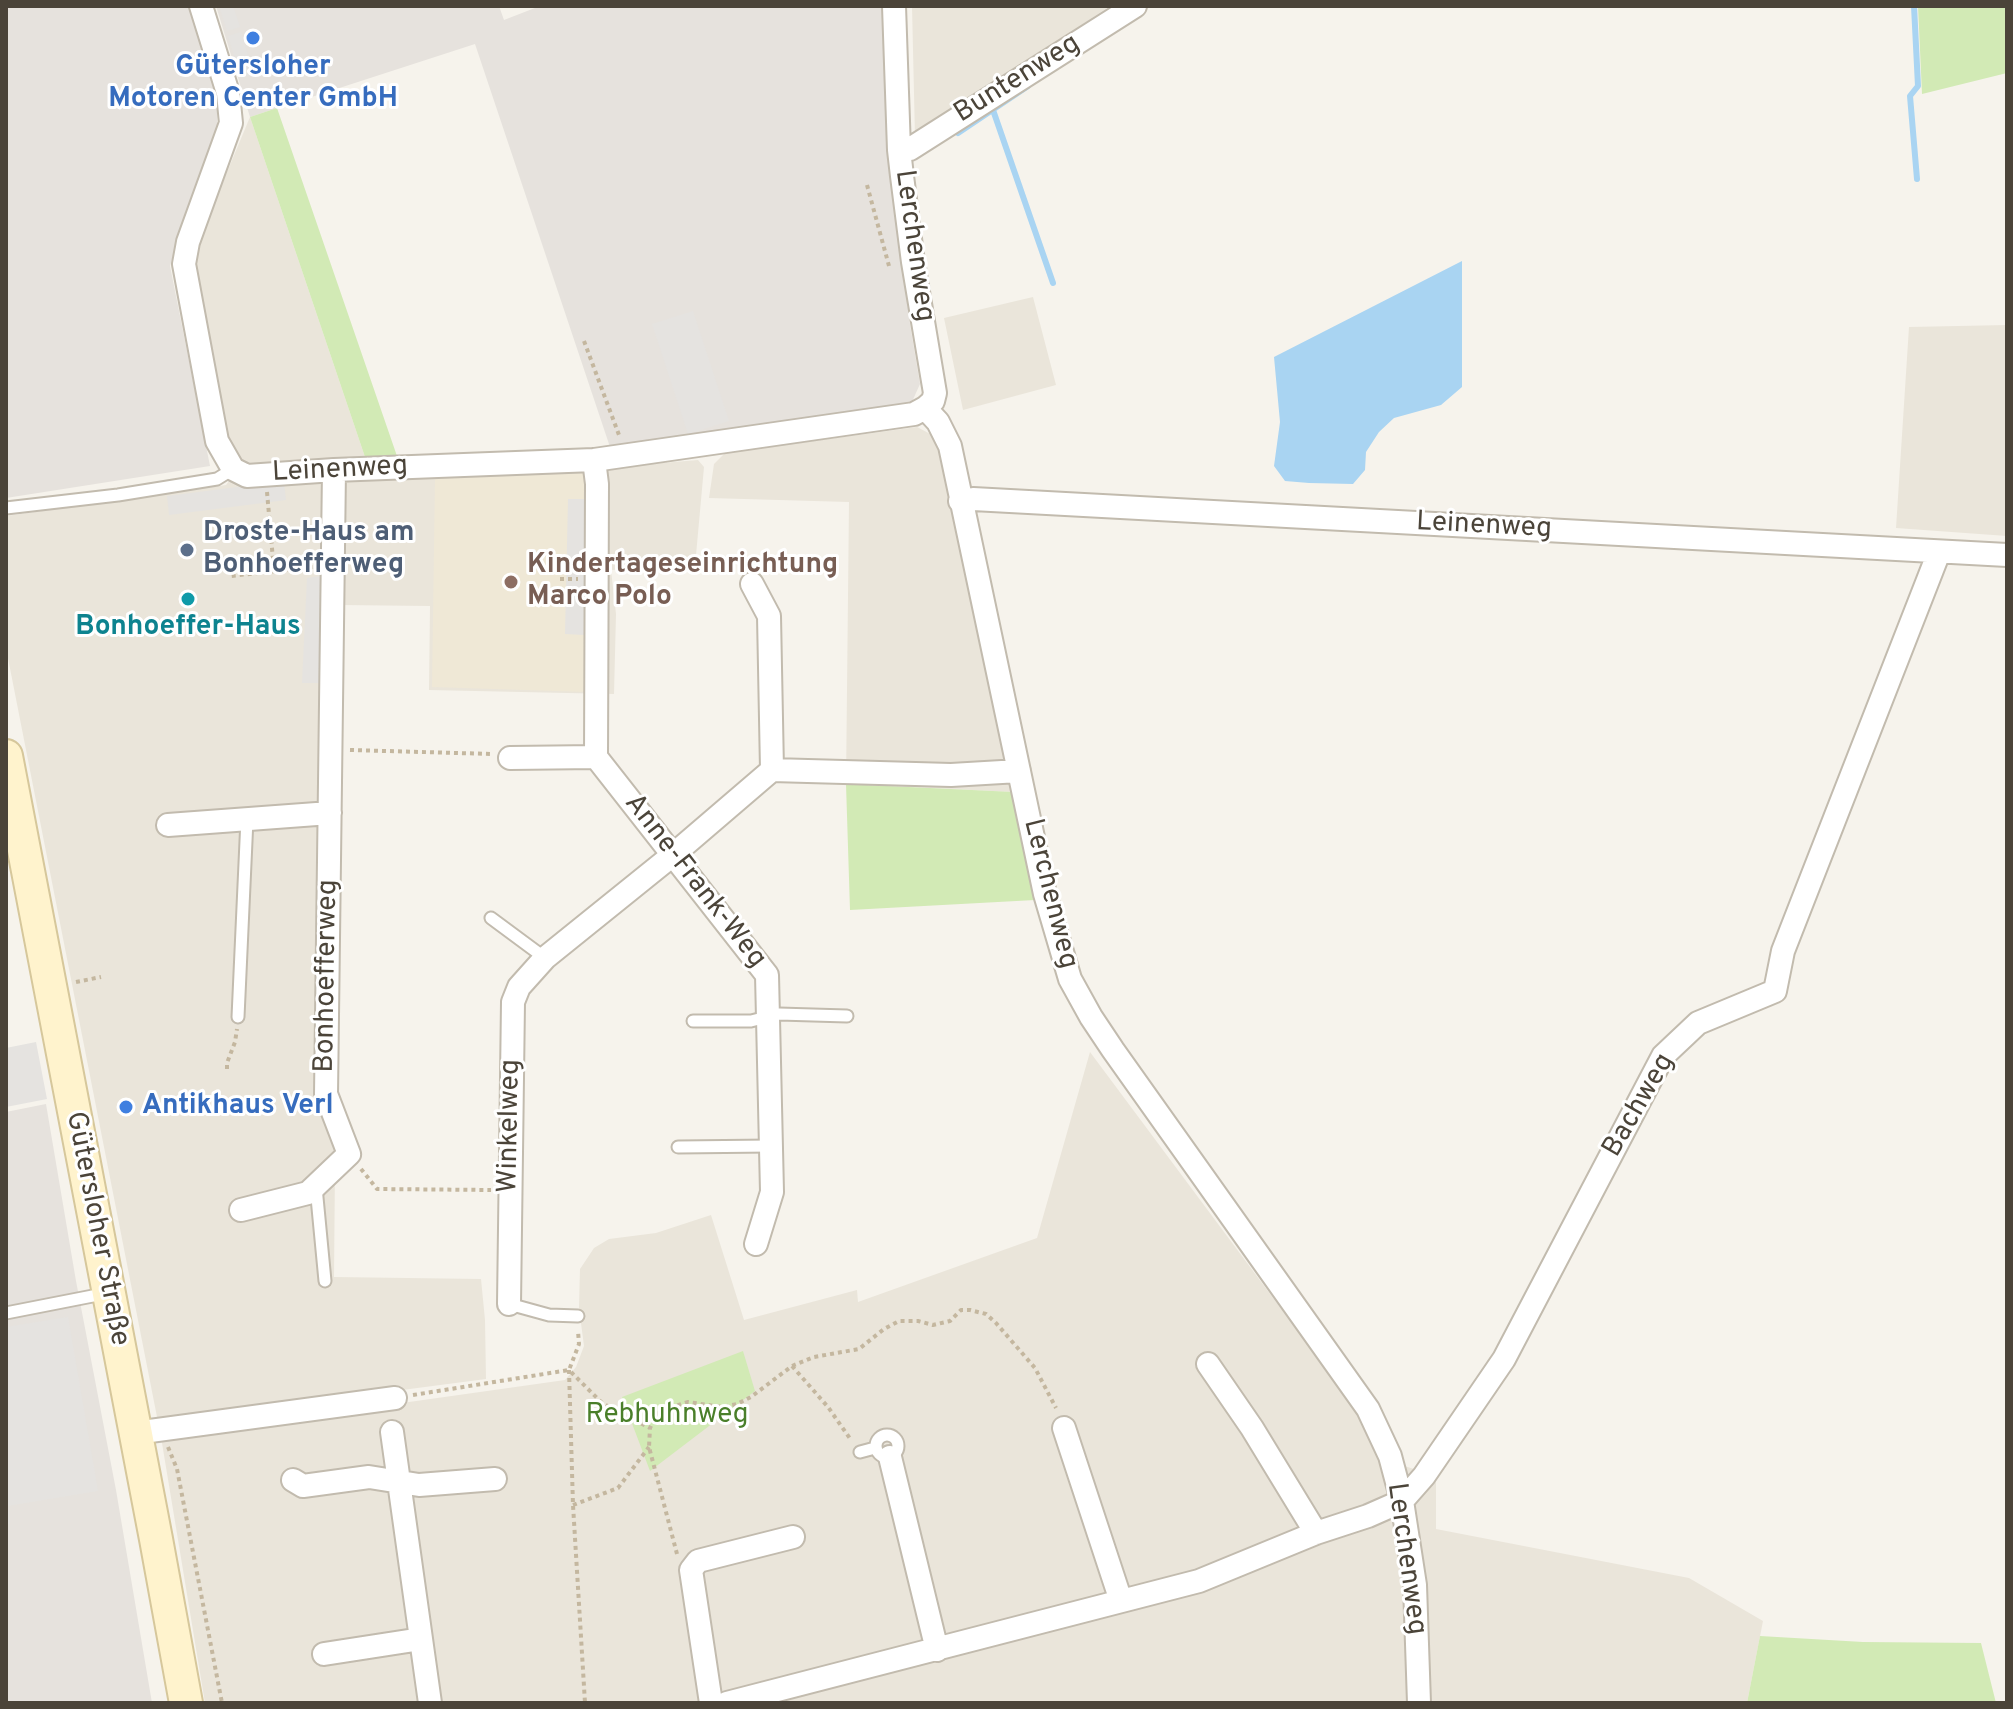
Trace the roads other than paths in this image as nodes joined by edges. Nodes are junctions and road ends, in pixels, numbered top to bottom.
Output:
1 (201, 6) edge
2 (894, 6) edge
3 (1135, 6) edge
4 (899, 150) junction
5 (925, 408) junction
6 (594, 460) junction
7 (233, 469) junction
8 (334, 470) junction
9 (960, 501) junction
10 (6, 508) edge
11 (1939, 552) junction
12 (2007, 555) edge
13 (752, 584) dead end
14 (596, 757) junction
15 (510, 758) road end
16 (7, 769) edge
17 (772, 770) junction
18 (1019, 771) junction
19 (330, 813) junction
20 (247, 819) junction
21 (168, 825) dead end
22 (674, 854) junction
23 (491, 918) dead end
24 (545, 958) junction
25 (847, 1016) dead end
26 (238, 1017) road end
27 (768, 1017) junction
28 (693, 1021) dead end
29 (771, 1146) junction
30 (678, 1147) dead end
31 (316, 1187) junction
32 (241, 1210) dead end
33 (756, 1244) dead end
34 (325, 1281) dead end
35 (108, 1293) junction
36 (509, 1304) joint
37 (6, 1313) edge
38 (578, 1316) road end
39 (1208, 1364) dead end
40 (395, 1398) road end
41 (1064, 1428) road end
42 (148, 1431) junction
43 (392, 1432) dead end
44 (860, 1452) road end
45 (883, 1453) joint
46 (495, 1479) dead end
47 (293, 1480) dead end
48 (401, 1482) junction
49 (1402, 1501) junction
50 (1316, 1533) junction
51 (793, 1537) dead end
52 (1121, 1601) junction
53 (421, 1639) junction
54 (937, 1650) junction
55 (324, 1654) dead end
56 (186, 1703) edge
57 (430, 1703) edge
58 (711, 1703) edge
59 (727, 1703) edge
60 (1419, 1703) edge

1 - 7 street, Leinenweg
2 - 4 street, Lerchenweg
3 - 4 street, Buntenweg
4 - 5 street, Lerchenweg
5 - 6 street, Leinenweg
5 - 9 street, Lerchenweg
6 - 8 street, Leinenweg
6 - 14 street
7 - 8 street, Leinenweg
7 - 10 lane
8 - 19 street, Bonhoefferweg
9 - 11 street, Leinenweg
9 - 18 street, Lerchenweg
11 - 12 street, Leinenweg
11 - 49 street, Bachweg
13 - 17 street
14 - 15 street
14 - 22 street, Anne-Frank-Weg
16 - 35 main road, Gütersloher Straße
17 - 18 street
17 - 22 street, Winkelweg
18 - 49 street, Lerchenweg
19 - 20 street
19 - 31 street, Bonhoefferweg
20 - 21 street
20 - 26 lane
22 - 24 street, Winkelweg
22 - 27 street, Anne-Frank-Weg
23 - 24 lane
24 - 36 street, Winkelweg
25 - 27 lane
27 - 28 lane
27 - 29 street, Anne-Frank-Weg
29 - 30 lane
29 - 33 street, Anne-Frank-Weg
31 - 32 street
31 - 34 lane
35 - 37 lane
35 - 42 main road, Gütersloher Straße
36 - 38 lane
39 - 50 street
40 - 42 street
41 - 52 street
42 - 56 main road, Gütersloher Straße
43 - 48 street
44 - 45 lane
45 - 54 street
46 - 48 street
47 - 48 street
48 - 53 street
49 - 50 street
49 - 60 street, Lerchenweg
50 - 52 street
51 - 58 street
52 - 54 street
53 - 55 street
53 - 57 street
54 - 59 street

